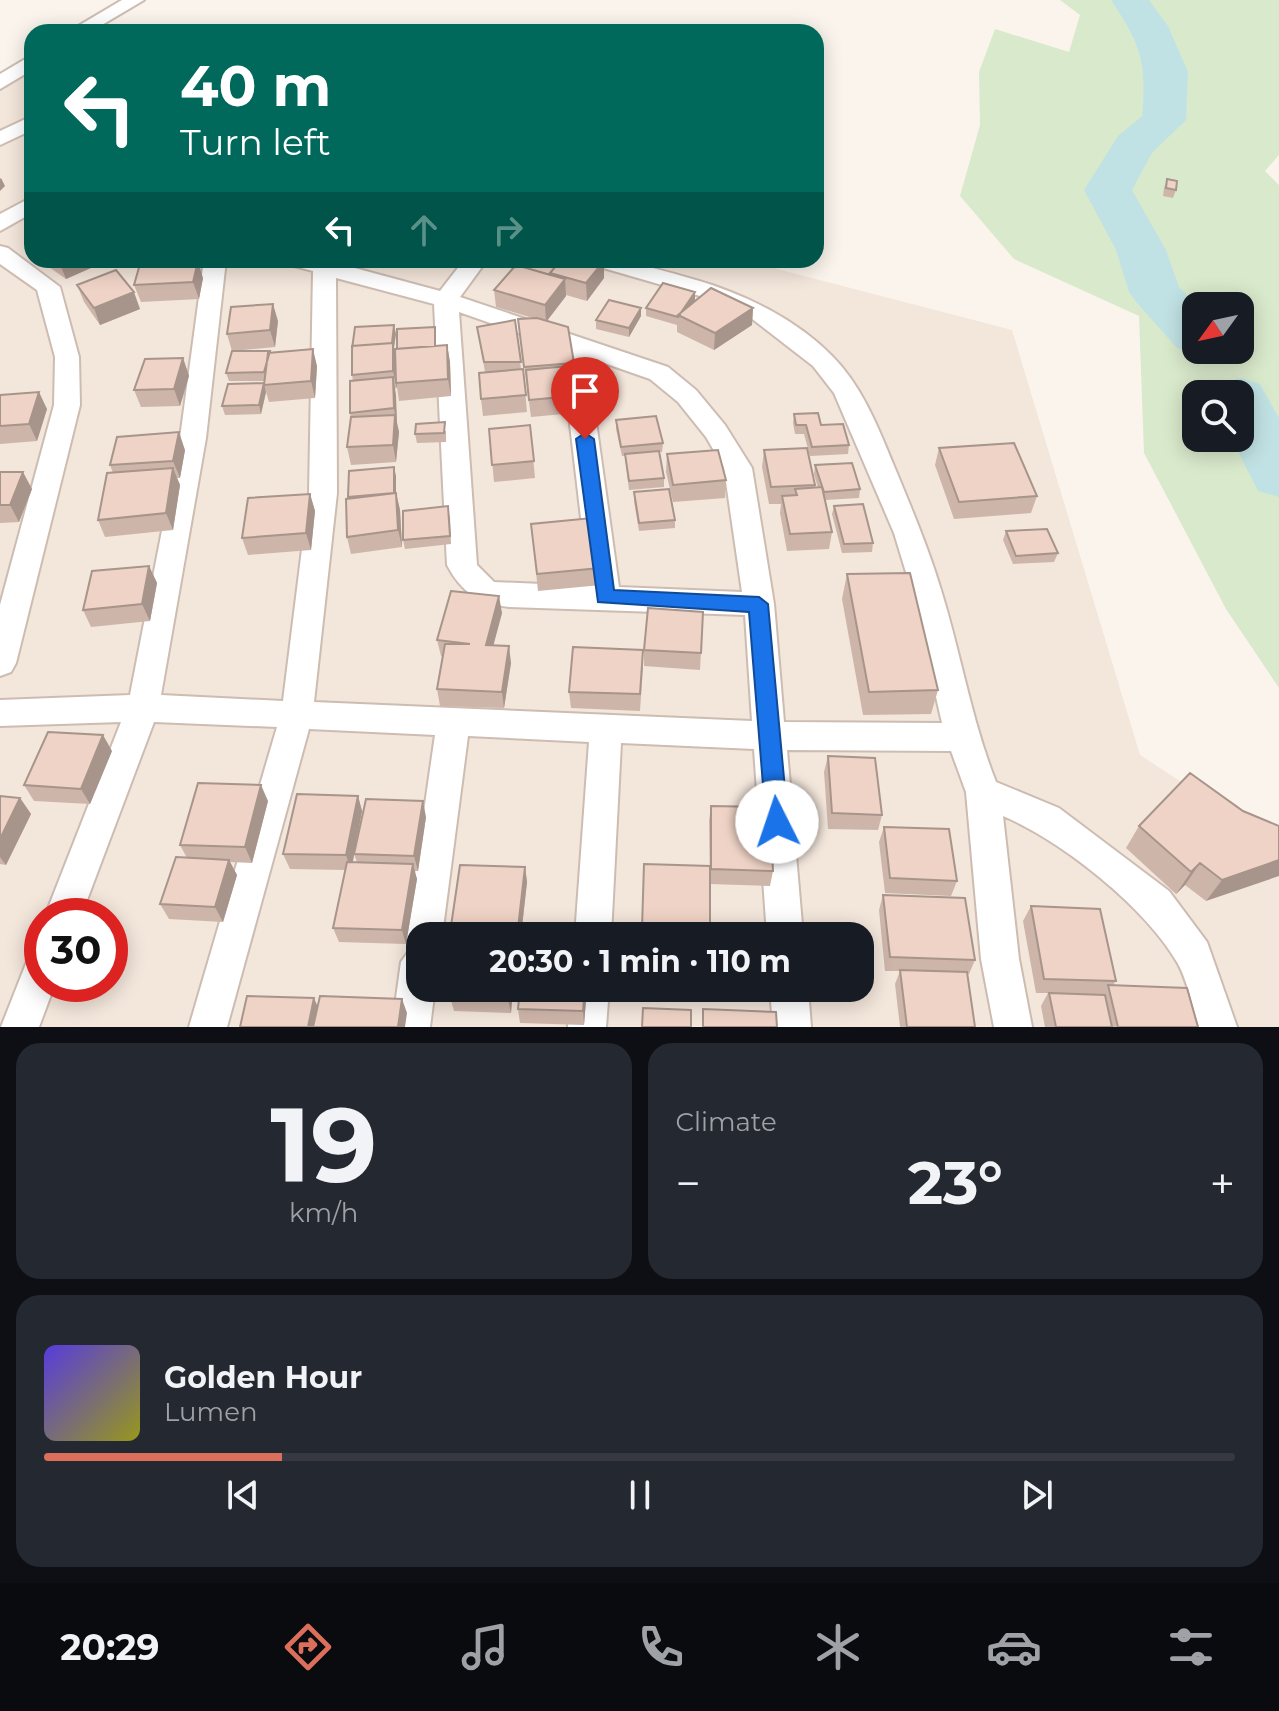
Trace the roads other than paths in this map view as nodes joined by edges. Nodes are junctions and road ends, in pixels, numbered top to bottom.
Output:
1 (135, 0) edge
2 (92, 24) edge
3 (24, 66) edge
4 (0, 83) edge
5 (24, 126) edge
6 (0, 139) edge
7 (24, 208) edge
8 (0, 224) edge
9 (0, 253) edge
10 (214, 268) edge
11 (311, 268) edge
12 (326, 268) edge
13 (470, 268) edge
14 (629, 268) edge
15 (446, 300) junction
16 (573, 343) junction
17 (605, 597) junction
18 (759, 604) junction
19 (0, 663) edge
20 (143, 708) junction
21 (0, 713) edge
22 (297, 713) junction
23 (453, 723) junction
24 (606, 728) junction
25 (771, 736) junction
26 (962, 737) junction
27 (983, 792) junction
28 (70, 898) edge
29 (426, 922) edge
30 (594, 922) edge
31 (784, 922) edge
32 (29, 1002) edge
33 (414, 1002) edge
34 (589, 1002) edge
35 (790, 1002) edge
36 (20, 1027) edge
37 (208, 1027) edge
38 (411, 1027) edge
39 (587, 1027) edge
40 (792, 1027) edge
41 (1013, 1027) edge
42 (1218, 1027) edge

1 - 2 street
3 - 4 street
5 - 6 street
7 - 8 street
9 - 19 street
10 - 20 street
11 - 22 street
12 - 15 street
13 - 15 street
14 - 26 street
15 - 16 street
15 - 17 street
16 - 17 street
16 - 18 street
17 - 18 street
18 - 25 street
20 - 21 street
20 - 22 street
20 - 28 street
22 - 23 street
22 - 37 street
23 - 24 street
23 - 29 street
24 - 25 street
24 - 30 street
25 - 26 street
25 - 31 street
26 - 27 street
27 - 41 street
27 - 42 street
32 - 36 street
33 - 38 street
34 - 39 street
35 - 40 street

